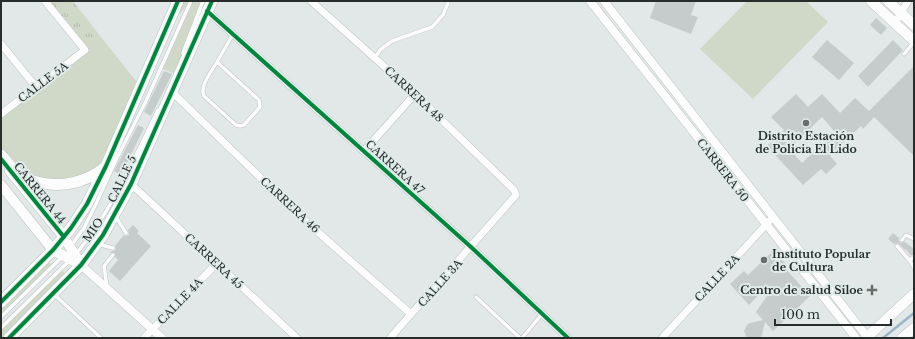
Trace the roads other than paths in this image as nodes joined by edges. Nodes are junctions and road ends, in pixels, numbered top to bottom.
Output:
1 (45, 1) edge
2 (178, 1) edge
3 (191, 1) edge
4 (311, 1) edge
5 (590, 1) edge
6 (604, 1) edge
7 (872, 1) edge
8 (888, 1) edge
9 (908, 1) edge
10 (207, 4) edge
11 (448, 4) dead end
12 (901, 13) junction
13 (895, 23) junction
14 (914, 25) edge
15 (233, 34) junction
16 (914, 41) edge
17 (1, 44) edge
18 (904, 54) dead end
19 (375, 58) junction
20 (217, 62) junction
21 (36, 87) junction
22 (415, 94) junction
23 (167, 96) junction
24 (160, 106) dead end
25 (1, 114) edge
26 (364, 151) junction
27 (1, 155) edge
28 (1, 159) edge
29 (106, 166) junction
30 (131, 184) junction
31 (2, 186) edge
32 (514, 190) joint
33 (115, 215) junction
34 (773, 217) junction
35 (766, 225) junction
36 (126, 233) dead end
37 (914, 239) edge
38 (902, 240) dead end
39 (96, 244) junction
40 (897, 246) dead end
41 (471, 247) junction
42 (113, 248) dead end
43 (66, 251) junction
44 (113, 255) dead end
45 (217, 263) junction
46 (81, 264) junction
47 (914, 268) edge
48 (107, 288) junction
49 (53, 293) junction
50 (914, 294) edge
51 (476, 297) dead end
52 (1, 302) edge
53 (411, 314) junction
54 (542, 314) junction
55 (1, 317) edge
56 (1, 328) edge
57 (914, 328) edge
58 (152, 329) junction
59 (525, 334) junction
60 (9, 338) edge
61 (101, 338) edge
62 (144, 338) edge
63 (162, 338) edge
64 (297, 338) edge
65 (390, 338) edge
66 (521, 338) edge
67 (529, 338) edge
68 (568, 338) edge
69 (662, 338) edge
70 (856, 338) edge
71 (867, 338) edge
72 (902, 338) edge

1 - 21 street, CALLE 5A
2 - 29 main road, CALLE 5
3 - 43 lane, MIO
4 - 19 street, CARRERA 48
5 - 35 street, CARRERA 50
6 - 34 street, CARRERA 50
7 - 13 main road
8 - 12 main road
9 - 12 street
10 - 15 street, CARRERA 47
10 - 23 main road, CALLE 5
11 - 19 lane
12 - 13 street
12 - 14 main road
13 - 16 main road
15 - 20 lane
15 - 26 street, CARRERA 47
16 - 18 lane
17 - 21 street
19 - 22 street, CARRERA 48
20 - 20 lane
21 - 25 street, CALLE 5A
22 - 26 street
22 - 32 street, CARRERA 48
23 - 30 main road, CALLE 5
23 - 53 street, CARRERA 46
24 - 43 lane, MIO
26 - 41 street, CARRERA 47
27 - 29 main road
28 - 43 main road, CARRERA 44
29 - 43 main road, CALLE 5
30 - 33 main road, CALLE 5
30 - 45 street, CARRERA 45
31 - 43 main road, CARRERA 44
32 - 41 street, CALLE 3A
33 - 36 lane
33 - 39 main road, CALLE 5
34 - 35 street, CALLE 2A
34 - 71 street, CARRERA 50
35 - 69 street, CALLE 2A
35 - 70 street, CARRERA 50
37 - 38 lane
39 - 42 lane
39 - 46 main road, CALLE 5
40 - 47 lane
41 - 53 street, CALLE 3A
41 - 54 street, CARRERA 47
43 - 46 main road, CARRERA 44
43 - 52 main road, CALLE 5
43 - 55 lane, MIO
43 - 56 lane, MIO
44 - 48 lane
45 - 58 street, CALLE 4A
45 - 64 street, CARRERA 45
46 - 48 street, CARRERA 44
46 - 49 main road, CALLE 5
48 - 58 street, CARRERA 44
49 - 60 main road, CALLE 5
49 - 61 lane
50 - 71 main road
51 - 66 lane
53 - 65 street, CALLE 3A
54 - 59 lane
54 - 68 street, CARRERA 47
57 - 72 main road
58 - 62 street, CALLE 4A
58 - 63 street, CARRERA 44
59 - 66 lane
59 - 67 lane

